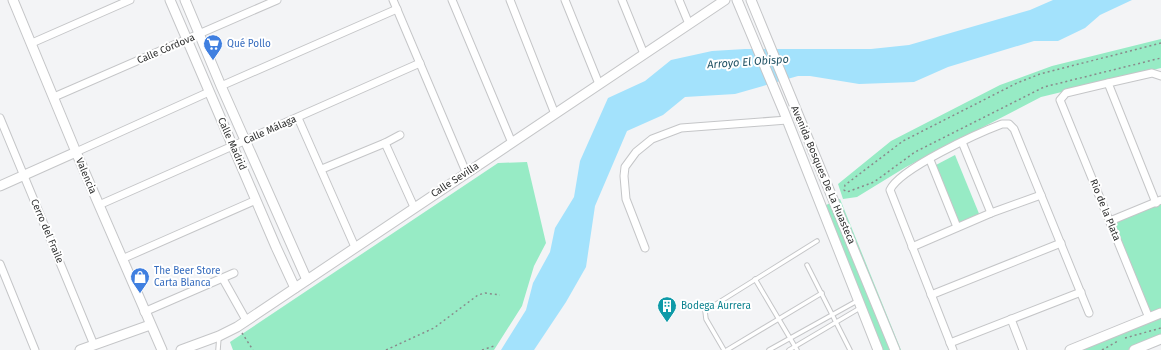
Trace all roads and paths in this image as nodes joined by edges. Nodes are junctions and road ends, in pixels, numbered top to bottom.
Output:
1 (13, 0) edge
2 (130, 0) edge
3 (170, 0) edge
4 (185, 0) edge
5 (277, 0) edge
6 (393, 0) edge
7 (452, 0) edge
8 (510, 0) edge
9 (565, 0) edge
10 (622, 0) edge
11 (679, 0) edge
12 (725, 0) edge
13 (737, 0) edge
14 (751, 0) edge
15 (397, 9) junction
16 (689, 24) junction
17 (200, 34) junction
18 (187, 39) junction
19 (32, 43) junction
20 (1161, 43) edge
21 (644, 54) junction
22 (1161, 58) edge
23 (420, 63) junction
24 (1161, 76) edge
25 (1108, 83) junction
26 (599, 84) junction
27 (221, 86) junction
28 (209, 92) junction
29 (54, 97) junction
30 (555, 114) junction
31 (0, 118) edge
32 (298, 118) junction
33 (787, 120) junction
34 (801, 123) junction
35 (398, 136) dead end
36 (245, 141) junction
37 (962, 142) junction
38 (385, 143) junction
39 (512, 143) junction
40 (232, 146) junction
41 (76, 152) junction
42 (930, 160) junction
43 (322, 169) junction
44 (466, 172) junction
45 (24, 177) junction
46 (0, 186) edge
47 (1041, 195) junction
48 (256, 200) junction
49 (1158, 202) edge
50 (99, 205) junction
51 (414, 207) junction
52 (992, 213) junction
53 (1110, 221) junction
54 (957, 227) junction
55 (817, 241) dead end
56 (1061, 243) junction
57 (355, 246) junction
58 (645, 248) dead end
59 (912, 248) junction
60 (122, 259) junction
61 (0, 264) edge
62 (807, 265) dead end
63 (234, 273) dead end
64 (756, 278) junction
65 (223, 279) junction
66 (307, 280) junction
67 (295, 288) junction
68 (870, 288) junction
69 (1080, 292) junction
70 (822, 294) junction
71 (500, 295) dead end
72 (931, 295) junction
73 (858, 301) junction
74 (144, 312) junction
75 (1089, 313) dead end
76 (1161, 313) edge
77 (833, 315) junction
78 (1148, 318) junction
79 (780, 319) junction
80 (1011, 319) junction
81 (246, 320) junction
82 (836, 322) junction
83 (150, 325) junction
84 (237, 327) junction
85 (1161, 328) edge
86 (219, 336) junction
87 (791, 338) junction
88 (1161, 339) edge
89 (950, 343) junction
90 (94, 345) junction
91 (494, 346) dead end
92 (796, 348) edge
93 (36, 350) edge
94 (80, 350) edge
95 (162, 350) edge
96 (181, 350) edge
97 (218, 350) edge
98 (254, 350) edge
99 (386, 350) edge
100 (482, 350) edge
101 (726, 350) edge
102 (769, 350) edge
103 (789, 350) edge
104 (850, 350) edge
105 (878, 350) edge
106 (895, 350) edge
107 (953, 350) edge
108 (1023, 350) edge
109 (1070, 350) edge
110 (1102, 350) edge
111 (1134, 350) edge

1 - 19 street, Valencia
2 - 19 street
3 - 18 street, Calle Madrid
4 - 17 street, Calle Madrid
5 - 17 street, Calle Córdova
6 - 15 street
7 - 39 street
8 - 30 street
9 - 26 street
10 - 21 street
11 - 16 street
12 - 16 street, Calle Sevilla
13 - 33 street, Avenida Bosques De La Huasteca
14 - 34 street, Avenida Bosques De La Huasteca
15 - 23 street
15 - 27 street
16 - 21 street, Calle Sevilla
17 - 18 street, Calle Córdova
17 - 27 street, Calle Madrid
18 - 28 street, Calle Madrid
18 - 29 street, Calle Córdova
19 - 29 street, Valencia
20 - 22 path
21 - 26 street, Calle Sevilla
23 - 32 street, Calle Málaga
23 - 44 street
24 - 25 street
25 - 49 street
25 - 53 street, Rio de la Plata
26 - 30 street, Calle Sevilla
27 - 36 street, Calle Madrid
28 - 40 street, Calle Madrid
28 - 41 street
29 - 41 street, Valencia
30 - 39 street, Calle Sevilla
31 - 45 street, Cerro del Fraile
32 - 36 street, Calle Málaga
32 - 43 street
33 - 34 street
33 - 58 street
33 - 73 street, Avenida Bosques De La Huasteca
34 - 68 street, Avenida Bosques De La Huasteca
35 - 38 street
36 - 40 street, Calle Málaga
36 - 66 street, Calle Madrid
37 - 42 street
37 - 47 street
37 - 52 street
38 - 43 street
38 - 51 street
39 - 44 street, Calle Sevilla
40 - 48 street, Calle Madrid
40 - 50 street, Calle Málaga
41 - 45 street
41 - 50 street, Valencia
42 - 54 street
42 - 59 street
43 - 57 street
44 - 51 street, Calle Sevilla
45 - 46 street
45 - 90 street, Cerro del Fraile
47 - 52 street
47 - 56 street
48 - 60 street
48 - 67 street, Calle Madrid
49 - 53 street
50 - 60 street, Valencia
51 - 57 street, Calle Sevilla
52 - 54 street
53 - 78 street, Rio de la Plata
54 - 59 street
55 - 64 lane
56 - 69 street
56 - 72 street
57 - 66 street, Calle Sevilla
59 - 72 street
60 - 74 street, Valencia
61 - 93 street
62 - 70 lane
63 - 65 street
64 - 79 lane
64 - 101 lane
65 - 74 street
65 - 81 street
66 - 67 street, Calle Sevilla
67 - 81 street, Calle Sevilla
68 - 73 street
68 - 106 street, Avenida Bosques De La Huasteca
69 - 75 street
69 - 80 street
70 - 77 lane
70 - 79 lane
71 - 99 path
72 - 89 street
73 - 77 lane
73 - 82 lane
73 - 105 street, Avenida Bosques De La Huasteca
74 - 83 street, Valencia
76 - 78 street
77 - 82 lane
77 - 87 lane
78 - 109 street
79 - 87 lane
79 - 101 lane
80 - 89 street
80 - 108 street
81 - 84 street, Calle Sevilla
82 - 92 lane
82 - 104 lane
83 - 90 street
83 - 95 street, Valencia
84 - 86 street, Calle Sevilla
84 - 98 path
85 - 110 path
86 - 96 street, Calle Sevilla
86 - 97 lane
87 - 92 lane
87 - 102 lane
88 - 111 street
89 - 107 street
90 - 94 street
91 - 100 path
92 - 103 lane

